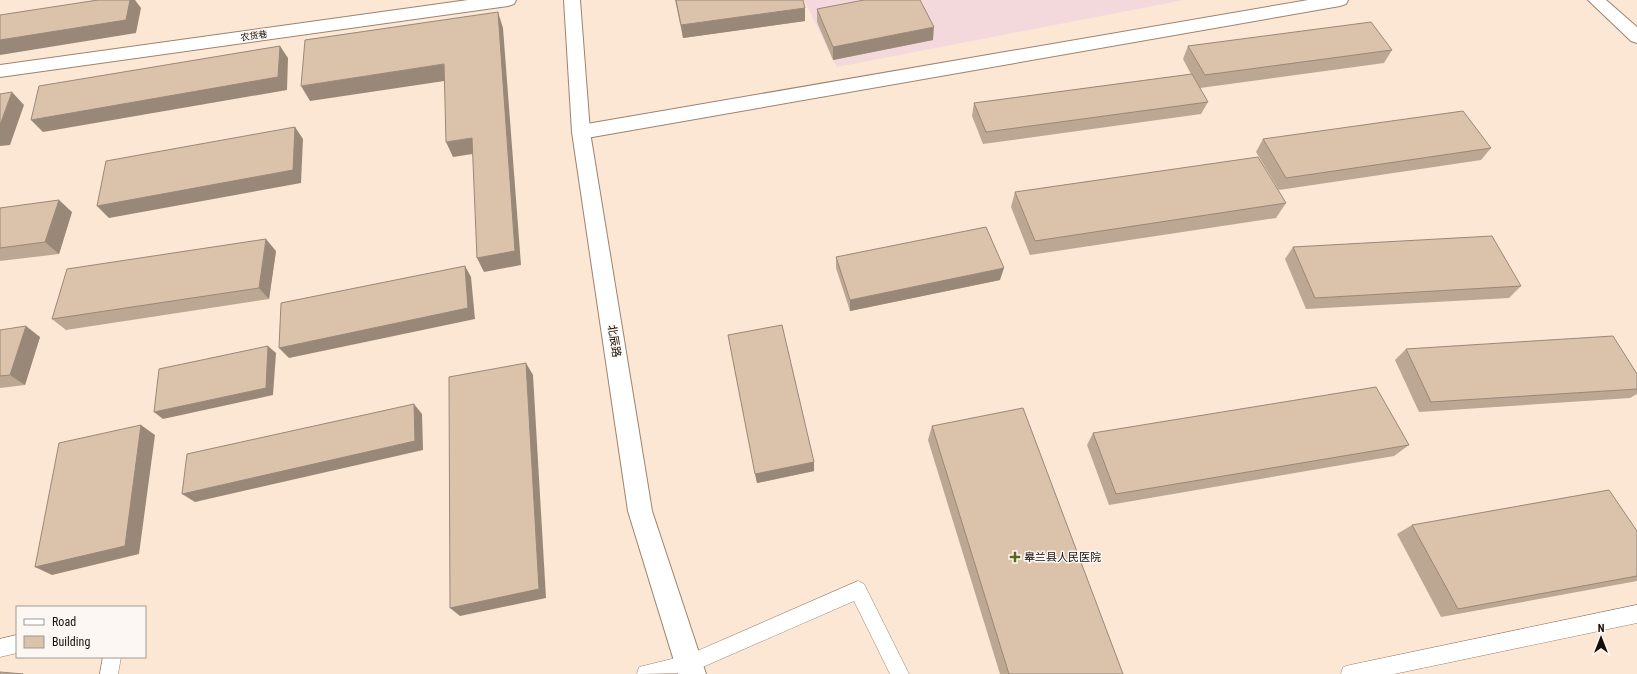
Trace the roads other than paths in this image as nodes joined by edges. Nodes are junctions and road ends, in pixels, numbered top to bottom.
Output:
1 (508, 0) edge
2 (572, 0) edge
3 (1340, 0) edge
4 (1596, 0) edge
5 (1637, 37) edge
6 (0, 71) edge
7 (581, 132) junction
8 (1637, 614) edge
9 (16, 644) edge
10 (0, 648) edge
11 (112, 658) edge
12 (690, 669) edge
13 (109, 674) edge
14 (646, 674) edge
15 (900, 674) edge
16 (1350, 674) edge

1 - 6 street, 农货巷
2 - 7 street, 北辰路
3 - 7 street
4 - 5 street
7 - 12 street, 北辰路
8 - 16 lane
9 - 10 lane
11 - 13 lane
12 - 14 lane
12 - 15 lane

